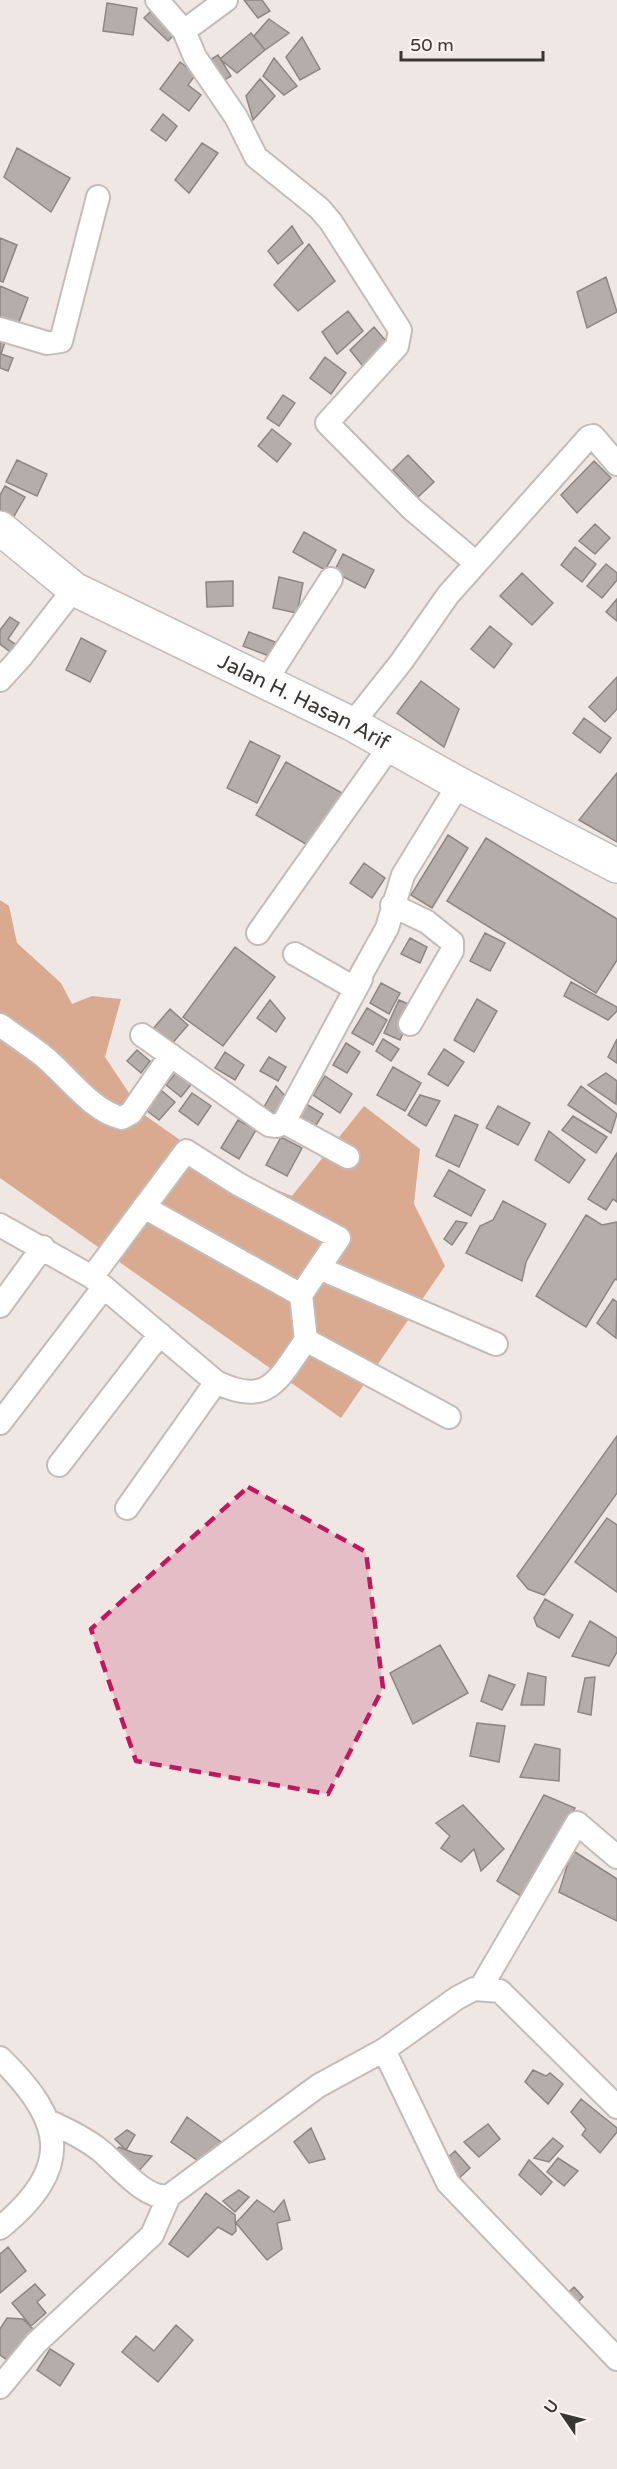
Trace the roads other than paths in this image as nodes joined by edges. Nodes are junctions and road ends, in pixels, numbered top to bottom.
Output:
1 (157, 0) edge
2 (226, 0) edge
3 (184, 31) junction
4 (98, 197) dead end
5 (0, 329) edge
6 (617, 464) edge
7 (0, 528) edge
8 (477, 563) junction
9 (331, 579) dead end
10 (74, 589) junction
11 (0, 680) edge
12 (265, 682) junction
13 (352, 724) junction
14 (390, 746) junction
15 (459, 784) junction
16 (617, 866) edge
17 (392, 905) junction
18 (258, 933) dead end
19 (295, 954) dead end
20 (361, 979) junction
21 (410, 1024) dead end
22 (0, 1025) edge
23 (142, 1035) dead end
24 (171, 1055) junction
25 (284, 1122) junction
26 (348, 1157) dead end
27 (144, 1207) junction
28 (0, 1225) edge
29 (43, 1247) junction
30 (319, 1268) junction
31 (98, 1282) junction
32 (301, 1295) junction
33 (0, 1306) edge
34 (160, 1334) junction
35 (306, 1340) junction
36 (496, 1344) dead end
37 (216, 1382) junction
38 (449, 1417) dead end
39 (0, 1423) edge
40 (59, 1465) dead end
41 (127, 1508) dead end
42 (617, 1857) edge
43 (480, 1989) junction
44 (384, 2050) junction
45 (0, 2058) edge
46 (617, 2107) edge
47 (48, 2121) junction
48 (169, 2196) junction
49 (0, 2228) edge
50 (617, 2359) edge
51 (0, 2387) edge

1 - 3 street
2 - 3 street
3 - 8 street
4 - 5 street
6 - 8 street
7 - 10 main road, Jalan H. Hasan Arif
8 - 13 street
9 - 12 street
10 - 11 street
10 - 12 main road, Jalan H. Hasan Arif
12 - 13 main road, Jalan H. Hasan Arif
13 - 14 main road, Jalan H. Hasan Arif
14 - 15 main road, Jalan H. Hasan Arif
14 - 18 street
15 - 16 main road, Jalan H. Hasan Arif
15 - 17 street
17 - 20 street
17 - 21 street
19 - 20 street
20 - 25 street
22 - 24 street
23 - 24 street
24 - 25 street
25 - 26 street
27 - 30 street
27 - 31 street
27 - 32 street
28 - 29 street
29 - 31 street
29 - 33 street
30 - 32 street
30 - 36 street
31 - 34 street
31 - 39 street
32 - 35 street
34 - 37 street
34 - 40 street
35 - 37 street
35 - 38 street
37 - 41 street
42 - 43 street
43 - 44 street
43 - 46 street
44 - 48 street
44 - 50 street
45 - 47 street
47 - 48 street
47 - 49 street
48 - 51 street

